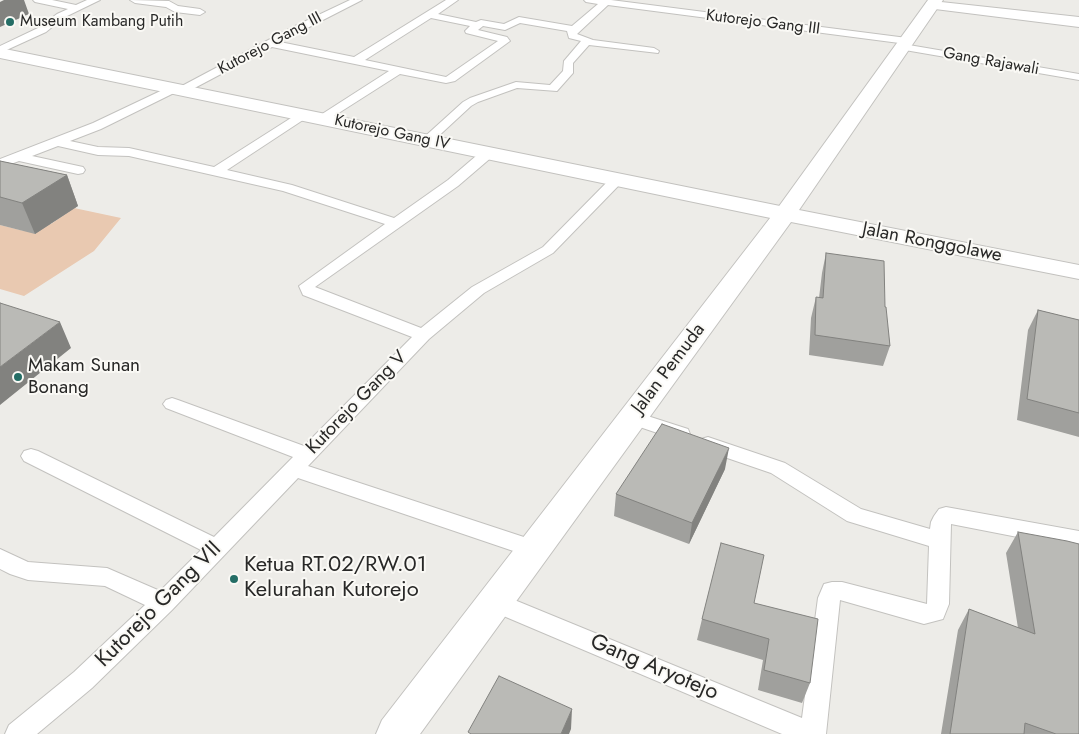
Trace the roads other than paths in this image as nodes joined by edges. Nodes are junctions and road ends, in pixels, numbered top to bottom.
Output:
1 (38, 0) edge
2 (95, 0) edge
3 (135, 0) edge
4 (358, 0) edge
5 (453, 0) edge
6 (589, 0) edge
7 (155, 1) edge
8 (610, 2) edge
9 (934, 2) edge
10 (77, 8) junction
11 (200, 12) dead end
12 (430, 15) junction
13 (1079, 22) edge
14 (478, 24) junction
15 (573, 29) junction
16 (587, 42) junction
17 (270, 43) junction
18 (905, 44) junction
19 (0, 51) edge
20 (654, 51) dead end
21 (356, 62) junction
22 (398, 70) junction
23 (1079, 77) edge
24 (179, 89) junction
25 (302, 115) junction
26 (323, 119) junction
27 (427, 140) junction
28 (57, 142) junction
29 (488, 153) junction
30 (18, 157) junction
31 (0, 164) edge
32 (78, 170) dead end
33 (216, 172) junction
34 (616, 180) junction
35 (785, 214) junction
36 (395, 223) junction
37 (1079, 272) edge
38 (423, 335) junction
39 (172, 404) dead end
40 (632, 418) junction
41 (31, 456) dead end
42 (301, 462) junction
43 (1079, 540) edge
44 (941, 541) junction
45 (217, 548) junction
46 (534, 549) junction
47 (0, 558) edge
48 (495, 602) junction
49 (164, 603) junction
50 (18, 734) edge
51 (396, 734) edge
52 (813, 734) edge

1 - 10 lane
2 - 10 lane
3 - 7 lane
4 - 17 lane, Kutorejo Gang III
5 - 12 lane
6 - 8 lane, Kutorejo Gang III
7 - 11 lane
8 - 15 lane
8 - 18 lane, Kutorejo Gang III
9 - 13 main road
9 - 18 main road, Jalan Pemuda
10 - 19 lane
12 - 14 lane
12 - 21 lane
14 - 15 lane
14 - 22 lane
15 - 16 lane
16 - 20 lane
16 - 27 lane
17 - 21 lane
17 - 24 lane, Kutorejo Gang III
18 - 23 lane, Gang Rajawali
18 - 35 main road, Jalan Pemuda
19 - 24 main road, Kutorejo Gang IV
21 - 22 lane
22 - 26 lane
24 - 25 main road, Kutorejo Gang IV
24 - 28 lane, Kutorejo Gang III
25 - 26 main road, Kutorejo Gang IV
25 - 33 lane
26 - 27 main road, Kutorejo Gang IV
27 - 29 main road, Kutorejo Gang IV
28 - 30 lane, Kutorejo Gang III
28 - 33 lane
29 - 34 main road, Kutorejo Gang IV
29 - 36 lane
30 - 31 lane, Kutorejo Gang III
30 - 32 lane
33 - 36 lane
34 - 35 main road, Kutorejo Gang IV
34 - 38 lane, Kutorejo Gang V
35 - 37 main road, Jalan Ronggolawe
35 - 40 main road, Jalan Pemuda
36 - 38 lane
38 - 42 lane, Kutorejo Gang V
39 - 42 lane
40 - 44 lane
40 - 46 main road, Jalan Pemuda
41 - 45 lane
42 - 45 lane, Kutorejo Gang VII
42 - 46 lane, Kutorejo Gang V
43 - 44 lane
44 - 52 lane
45 - 49 lane, Kutorejo Gang VII
46 - 48 main road, Jalan Pemuda
47 - 49 lane
48 - 51 main road, Jalan Pemuda
48 - 52 lane, Gang Aryotejo
49 - 50 lane, Kutorejo Gang VII

